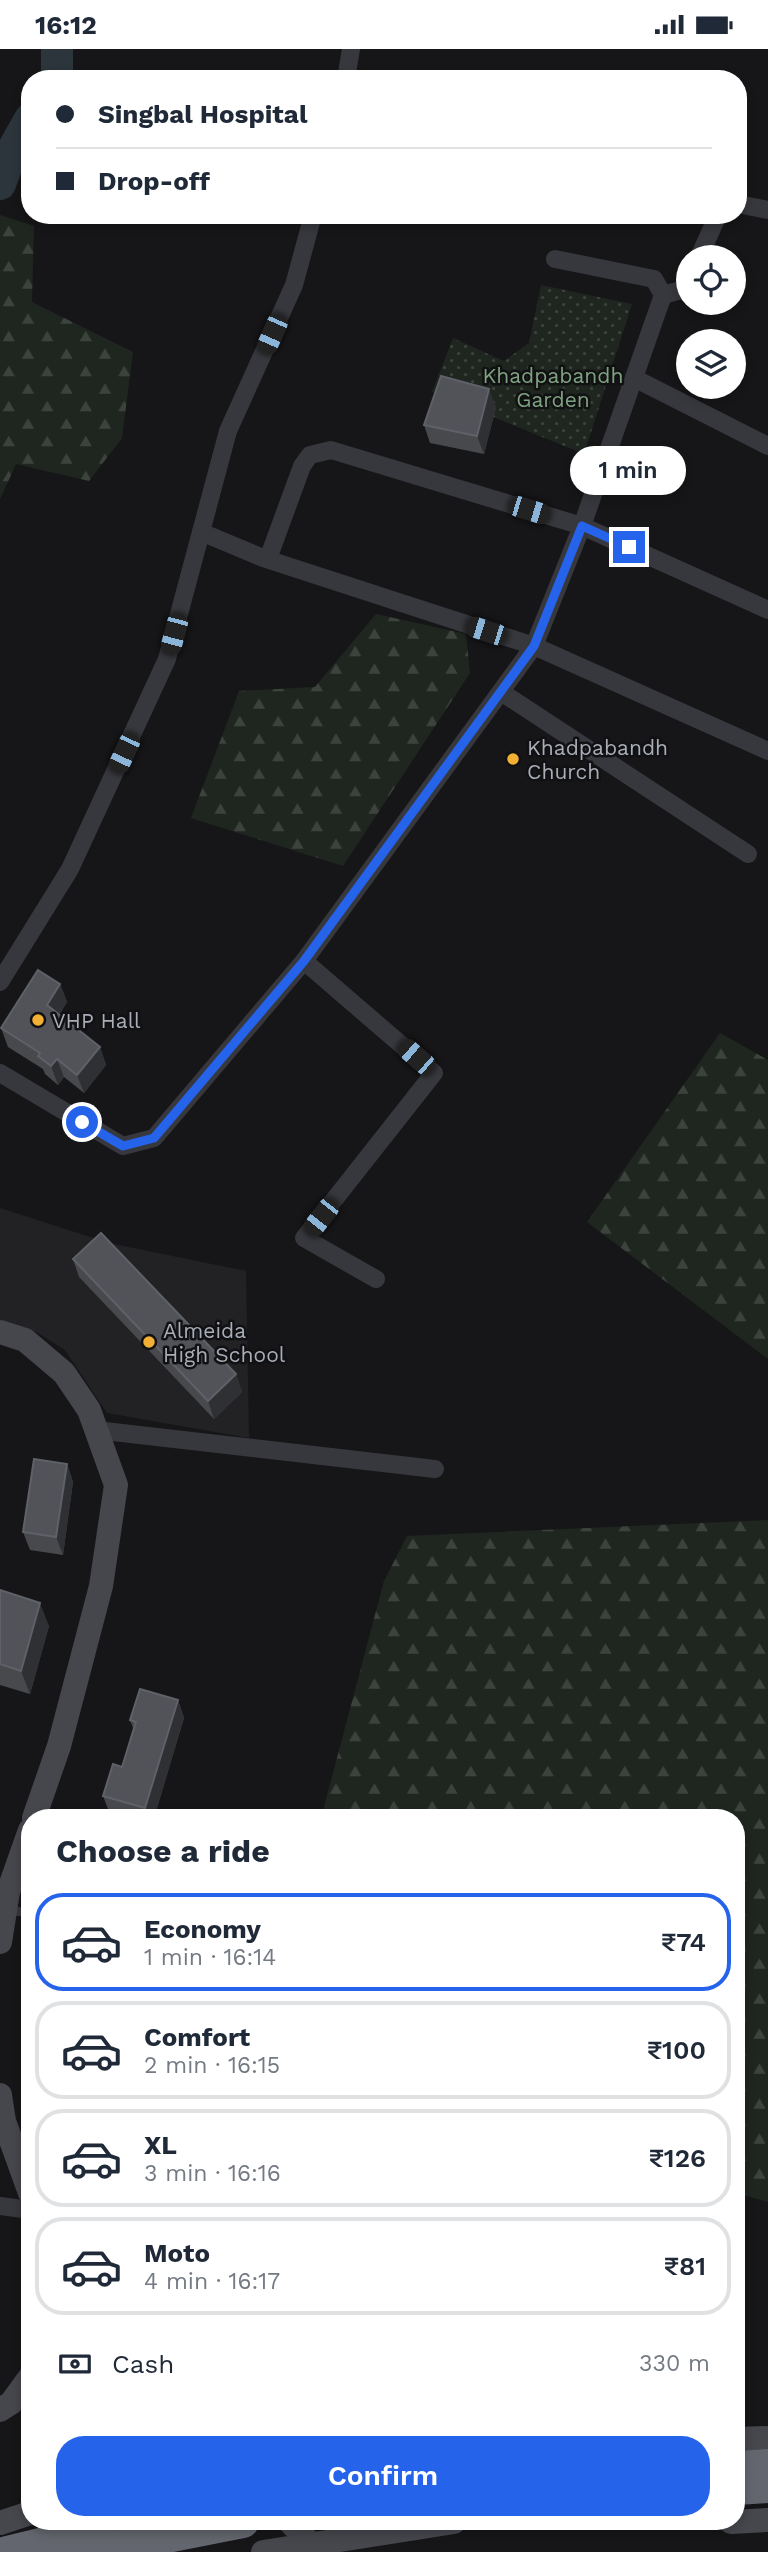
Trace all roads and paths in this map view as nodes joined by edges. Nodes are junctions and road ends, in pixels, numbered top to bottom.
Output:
1 (351, 49) edge
2 (348, 70) edge
3 (747, 206) edge
4 (768, 210) edge
5 (311, 224) edge
6 (714, 224) edge
7 (704, 245) edge
8 (555, 259) dead end
9 (676, 291) edge
10 (663, 295) junction
11 (634, 378) junction
12 (768, 446) edge
13 (582, 526) junction
14 (201, 532) junction
15 (268, 559) junction
16 (768, 610) edge
17 (534, 646) junction
18 (501, 692) junction
19 (768, 751) edge
20 (748, 854) dead end
21 (304, 961) junction
22 (0, 982) edge
23 (0, 1073) edge
24 (376, 1279) dead end
25 (0, 1332) edge
26 (96, 1430) junction
27 (435, 1469) dead end
28 (37, 1809) edge
29 (21, 1858) edge
30 (5, 1910) junction
31 (21, 1912) edge
32 (0, 1942) edge
33 (0, 2095) edge
34 (21, 2168) edge
35 (0, 2206) edge
36 (21, 2209) edge
37 (21, 2389) edge
38 (0, 2410) edge
39 (768, 2438) edge
40 (745, 2439) edge
41 (768, 2465) edge
42 (745, 2466) edge
43 (768, 2487) edge
44 (745, 2488) edge
45 (21, 2516) edge
46 (768, 2520) edge
47 (745, 2521) edge
48 (0, 2523) edge
49 (100, 2530) edge
50 (202, 2530) edge
51 (387, 2530) edge
52 (312, 2539) edge
53 (7, 2552) edge
54 (91, 2552) edge
55 (263, 2552) edge

1 - 2 street
3 - 4 street
5 - 14 street
6 - 7 street
8 - 10 street
9 - 10 street
10 - 11 street
11 - 12 street
11 - 13 street
13 - 15 street
13 - 16 street
13 - 17 street
14 - 15 street
14 - 22 street
15 - 17 street
17 - 18 street
17 - 19 street
18 - 20 street
18 - 21 street
21 - 23 street
21 - 24 street
25 - 26 main road
26 - 27 street
26 - 28 main road
29 - 30 main road
30 - 31 lane
30 - 32 main road
33 - 34 main road
35 - 36 street
37 - 38 main road
39 - 40 main road
41 - 42 highway
43 - 44 highway
45 - 48 main road
46 - 47 main road
49 - 53 highway
50 - 54 highway
51 - 52 main road
52 - 55 main road

